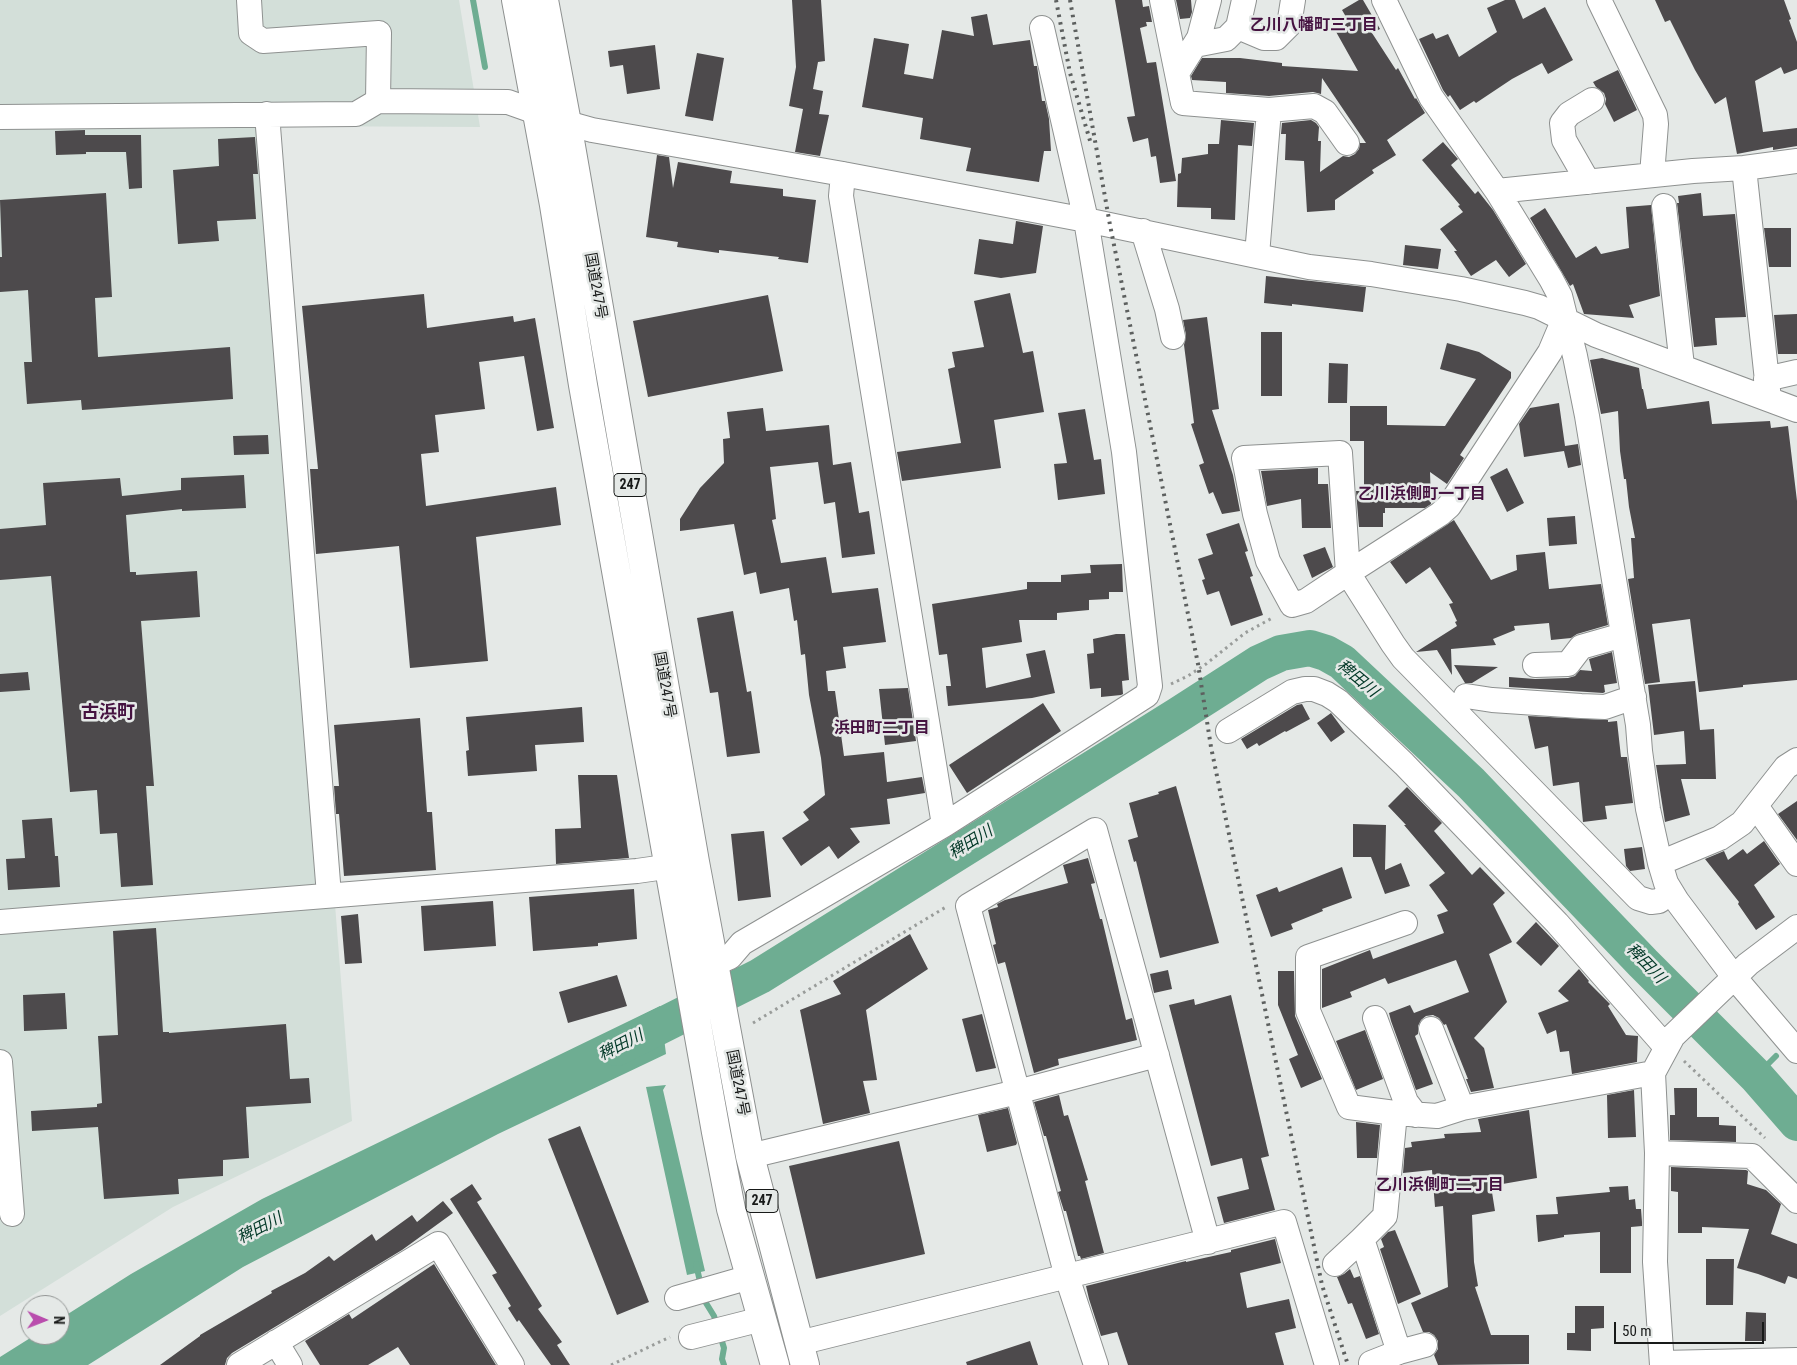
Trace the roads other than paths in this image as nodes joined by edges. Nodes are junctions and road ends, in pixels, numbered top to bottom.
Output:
1 (249, 0) edge
2 (516, 0) edge
3 (544, 0) edge
4 (1162, 0) edge
5 (1209, 0) edge
6 (1244, 0) edge
7 (1293, 0) edge
8 (1384, 0) edge
9 (1599, 0) edge
10 (1238, 26) junction
11 (1042, 28) dead end
12 (1195, 45) junction
13 (1177, 73) junction
14 (1592, 100) dead end
15 (378, 101) junction
16 (1269, 110) junction
17 (536, 112) junction
18 (268, 114) junction
19 (0, 117) edge
20 (567, 123) junction
21 (1347, 143) dead end
22 (1797, 161) edge
23 (1744, 168) junction
24 (842, 174) junction
25 (1652, 175) junction
26 (1588, 182) junction
27 (1496, 191) junction
28 (1664, 206) dead end
29 (1086, 220) junction
30 (1143, 231) junction
31 (1257, 255) junction
32 (1564, 318) junction
33 (1173, 337) dead end
34 (1682, 366) junction
35 (1797, 372) edge
36 (1767, 389) junction
37 (1797, 410) edge
38 (1348, 573) junction
39 (1623, 635) junction
40 (1535, 665) dead end
41 (1466, 696) dead end
42 (1634, 698) junction
43 (1228, 731) dead end
44 (1797, 760) edge
45 (1756, 806) junction
46 (944, 825) junction
47 (1660, 863) junction
48 (1797, 864) edge
49 (682, 865) junction
50 (1671, 892) junction
51 (329, 895) junction
52 (0, 922) edge
53 (1404, 923) dead end
54 (1797, 927) edge
55 (714, 967) junction
56 (1730, 981) junction
57 (1376, 1018) dead end
58 (1432, 1029) dead end
59 (1670, 1042) junction
60 (1797, 1051) edge
61 (1157, 1055) junction
62 (0, 1062) edge
63 (1652, 1073) junction
64 (1017, 1092) junction
65 (1462, 1108) junction
66 (1405, 1114) junction
67 (1656, 1153) junction
68 (750, 1156) junction
69 (1797, 1200) edge
70 (12, 1214) dead end
71 (1362, 1239) junction
72 (1208, 1242) junction
73 (1336, 1264) dead end
74 (1066, 1277) junction
75 (738, 1281) junction
76 (677, 1298) dead end
77 (750, 1322) junction
78 (684, 1336) road end
79 (276, 1342) junction
80 (1425, 1345) dead end
81 (1399, 1352) junction
82 (802, 1354) edge
83 (1795, 1362) edge
84 (1371, 1363) dead end
85 (1662, 1364) edge
86 (240, 1365) edge
87 (290, 1365) edge
88 (512, 1365) edge
89 (775, 1365) edge
90 (1096, 1365) edge
91 (1327, 1365) edge

1 - 15 street
2 - 17 highway, 国道247号 / 247
3 - 20 highway, 国道247号 / 247
4 - 13 street
5 - 12 street
6 - 10 street
7 - 10 street
8 - 27 street
9 - 25 street
10 - 12 street
11 - 29 street
12 - 13 street
13 - 16 street
14 - 26 street
15 - 17 street
15 - 18 street
16 - 21 street
16 - 31 street
17 - 20 street
17 - 49 highway, 国道247号 / 247
18 - 19 street
18 - 51 street
20 - 24 street
20 - 49 highway, 国道247号 / 247
22 - 23 street
23 - 25 street
23 - 36 street
24 - 29 street
24 - 46 street
25 - 26 street
26 - 27 street
27 - 32 street
28 - 34 street
29 - 30 street
29 - 46 street
30 - 31 street
30 - 33 street
31 - 32 street
32 - 34 street
32 - 38 street
32 - 39 street
34 - 36 street
35 - 36 street
36 - 37 street
38 - 38 street
38 - 50 street
39 - 40 street
39 - 42 street
41 - 42 street
42 - 47 street
43 - 59 street
44 - 45 street
45 - 47 street
45 - 48 street
46 - 55 street
47 - 50 street
49 - 51 street
49 - 55 highway, 国道247号 / 247
49 - 75 highway, 国道247号 / 247
50 - 56 street
51 - 52 street
53 - 66 street
54 - 56 street
55 - 68 highway, 国道247号 / 247
56 - 59 street
56 - 60 street
57 - 66 street
58 - 65 street
59 - 63 street
61 - 64 street
61 - 64 street
61 - 72 street
62 - 70 street
63 - 65 street
63 - 67 street
64 - 68 street
64 - 74 street
65 - 66 street
66 - 71 street
67 - 69 street
67 - 85 street
68 - 82 highway, 国道247号 / 247
71 - 73 street
71 - 81 street
72 - 74 street
72 - 91 street
74 - 82 street
74 - 90 street
75 - 76 street
75 - 77 highway, 国道247号 / 247
77 - 78 street
77 - 89 highway, 国道247号 / 247
79 - 86 street
79 - 87 street
79 - 88 street
80 - 81 street
81 - 84 street
83 - 85 street

